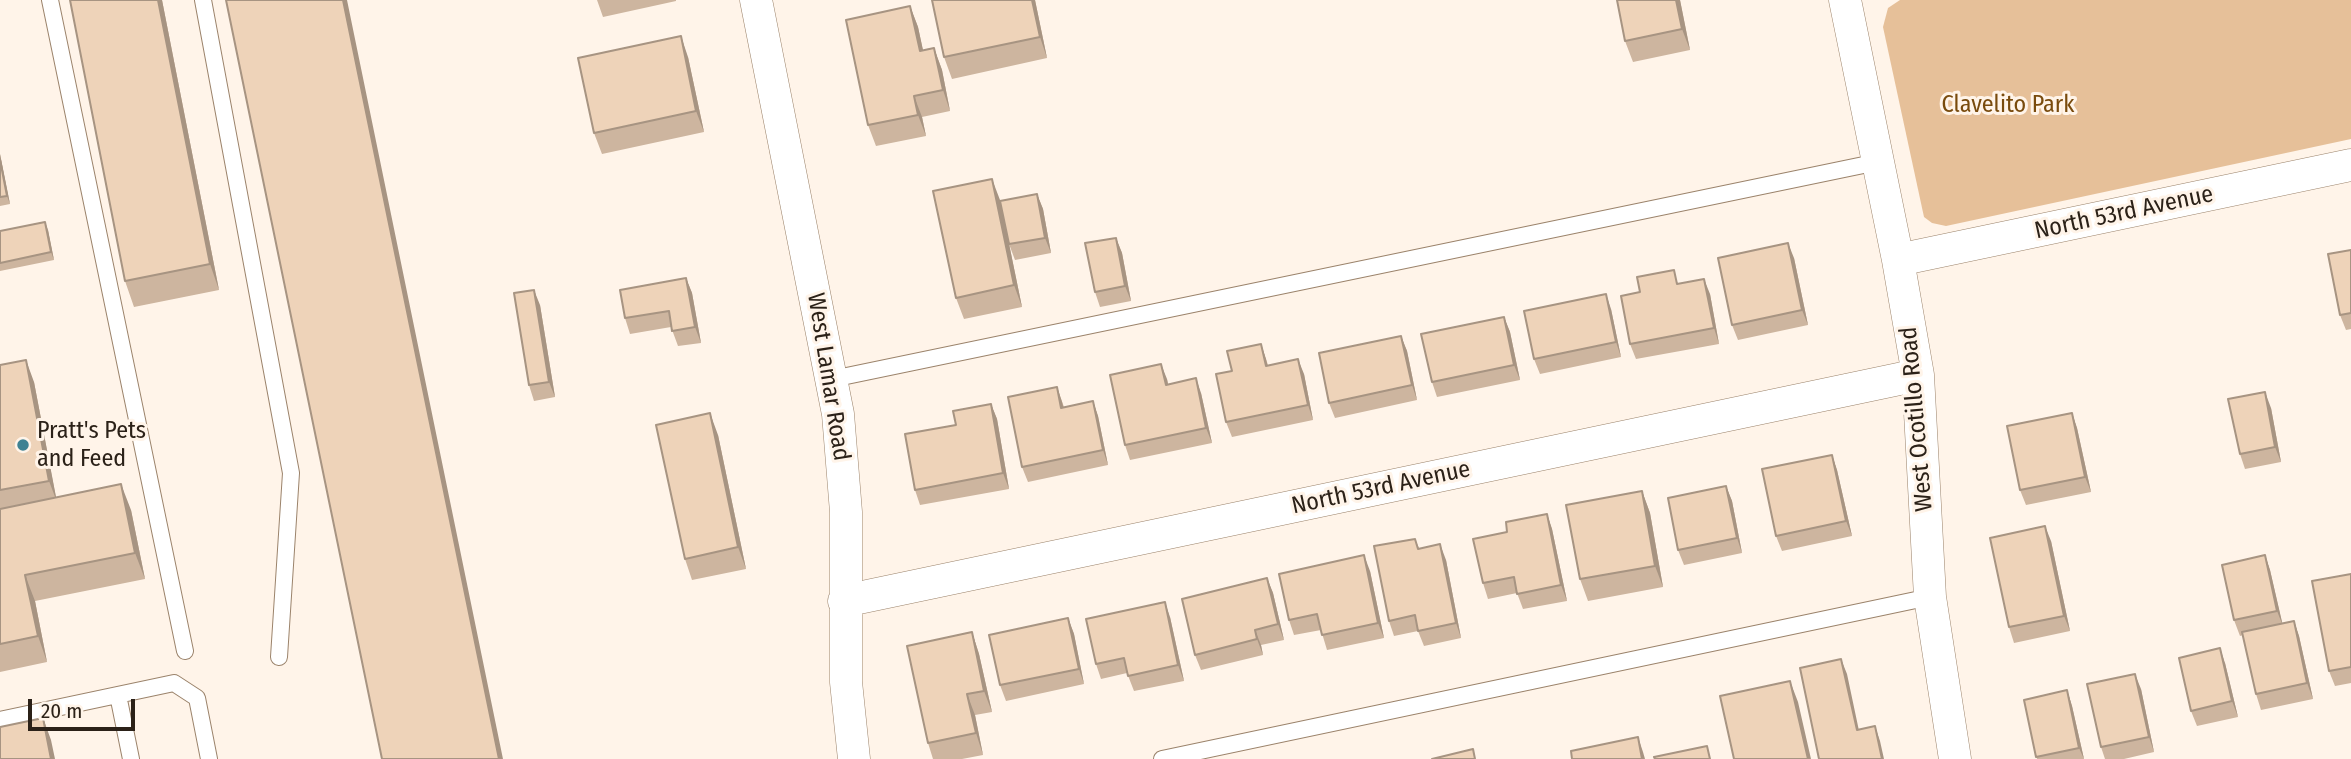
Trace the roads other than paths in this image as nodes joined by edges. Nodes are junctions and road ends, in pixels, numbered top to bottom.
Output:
1 (50, 0) edge
2 (203, 0) edge
3 (1844, 0) edge
4 (762, 1) edge
5 (1878, 162) junction
6 (2351, 165) edge
7 (1898, 260) junction
8 (1917, 375) junction
9 (832, 379) junction
10 (1930, 597) junction
11 (844, 601) junction
12 (185, 651) dead end
13 (279, 657) dead end
14 (118, 695) junction
15 (0, 720) edge
16 (131, 759) edge
17 (209, 759) edge
18 (853, 759) edge
19 (1162, 759) edge
20 (1955, 759) edge

1 - 12 lane
2 - 13 lane
3 - 5 street, West Ocotillo Road
4 - 9 street, West Lamar Road
5 - 7 street, West Ocotillo Road
5 - 9 lane
6 - 7 street, North 53rd Avenue
7 - 8 street, West Ocotillo Road
8 - 10 street, West Ocotillo Road
8 - 11 street, North 53rd Avenue
9 - 11 street, West Lamar Road
10 - 19 lane
10 - 20 street, West Ocotillo Road
11 - 18 street, West Lamar Road
14 - 15 lane
14 - 16 lane
14 - 17 lane

